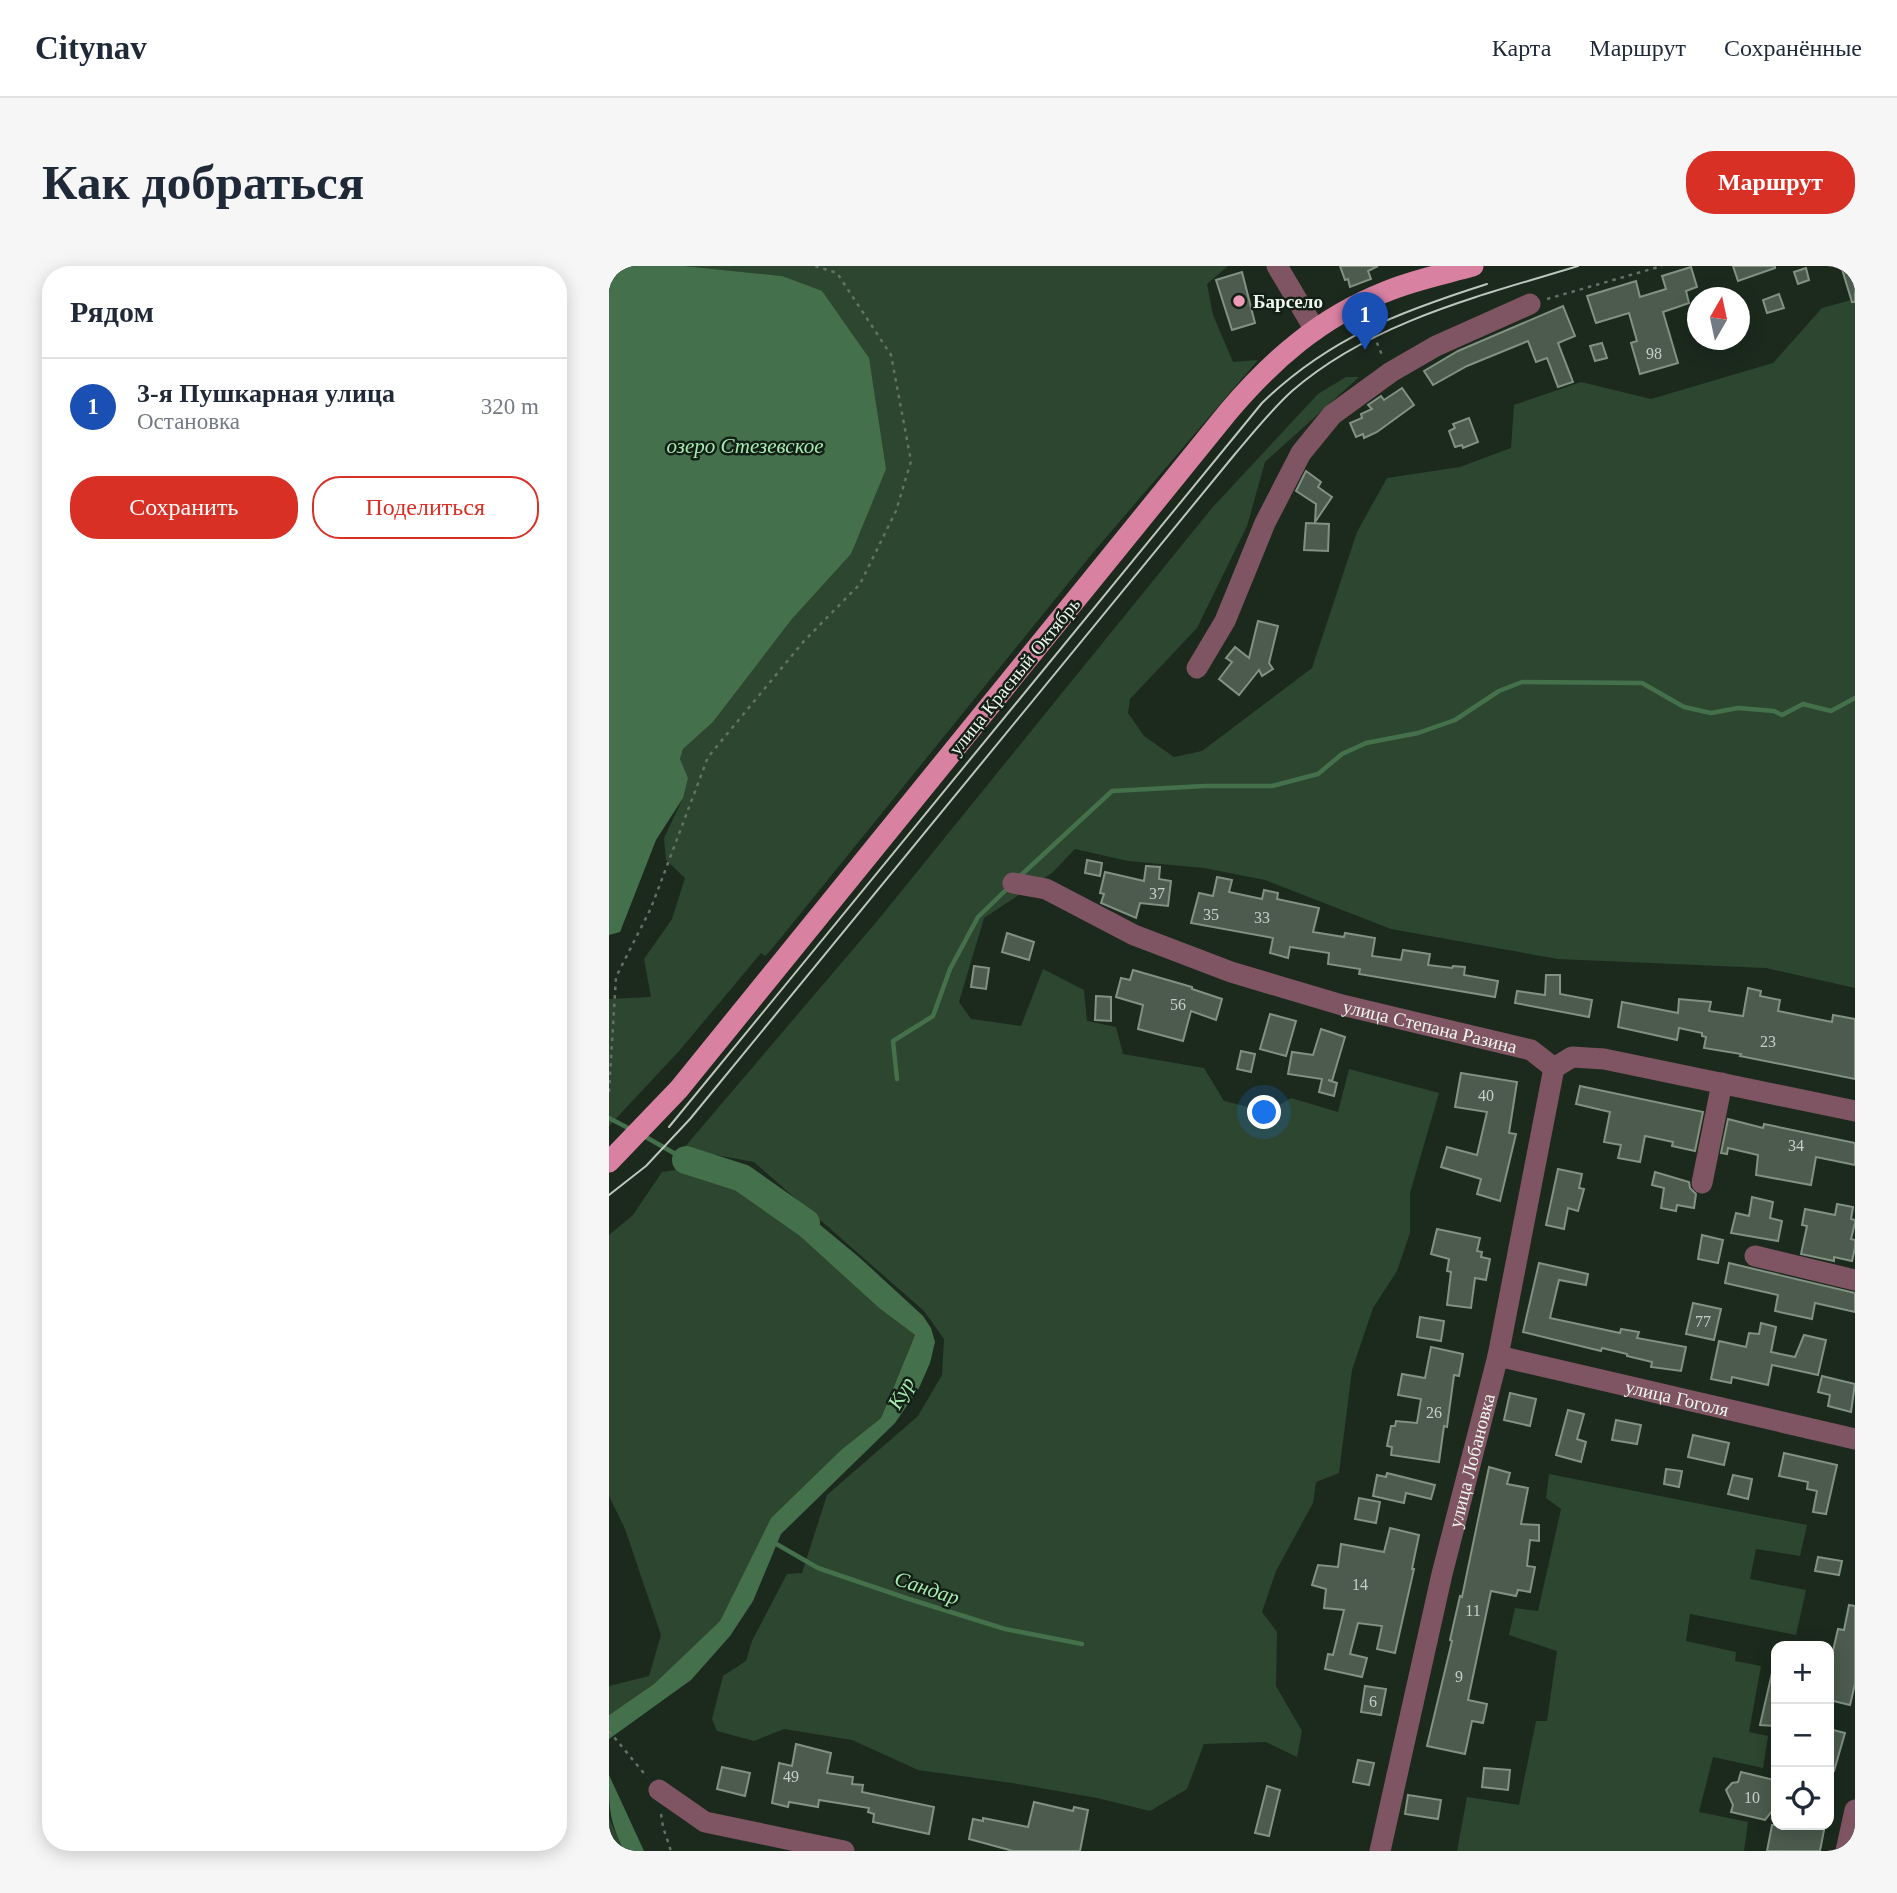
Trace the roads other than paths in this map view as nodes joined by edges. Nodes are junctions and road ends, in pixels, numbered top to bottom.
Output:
1 (1277, 266) edge
2 (1473, 266) edge
3 (1531, 304) road end
4 (1315, 330) junction
5 (1197, 668) dead end
6 (1013, 883) dead end
7 (1554, 1069) junction
8 (1722, 1083) junction
9 (1855, 1111) edge
10 (609, 1162) edge
11 (1702, 1183) dead end
12 (1755, 1256) dead end
13 (1855, 1280) edge
14 (1498, 1356) junction
15 (1855, 1439) edge
16 (659, 1790) road end
17 (1855, 1810) edge
18 (844, 1851) edge
19 (1380, 1851) edge
20 (1846, 1851) edge

1 - 4 street
2 - 4 main road, улица Красный Октябрь
3 - 5 street
4 - 10 main road, улица Красный Октябрь
6 - 7 street, улица Степана Разина
7 - 8 street
7 - 14 street, улица Лобановка
8 - 9 street
8 - 11 street
12 - 13 street
14 - 15 street, улица Гоголя
14 - 19 street, улица Лобановка
16 - 18 street
17 - 20 street

